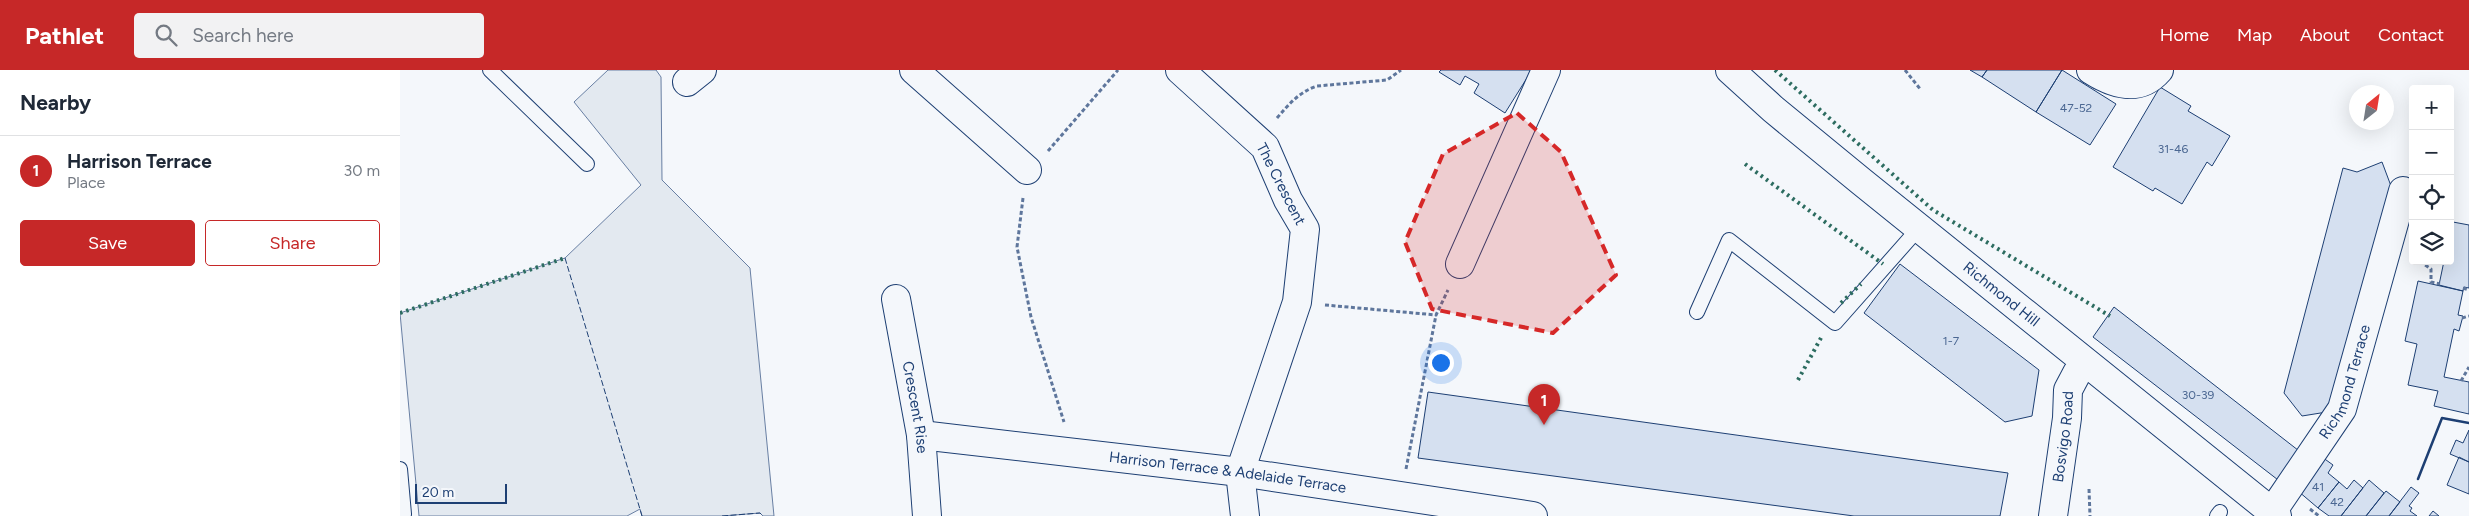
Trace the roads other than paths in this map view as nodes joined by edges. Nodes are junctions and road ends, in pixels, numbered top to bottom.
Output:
1 (490, 70) edge
2 (914, 70) edge
3 (1180, 70) edge
4 (1546, 70) edge
5 (1730, 70) edge
6 (2091, 70) edge
7 (2159, 70) edge
8 (587, 164) dead end
9 (1027, 170) road end
10 (2402, 191) dead end
11 (1919, 228) junction
12 (2402, 240) edge
13 (1460, 264) road end
14 (896, 299) dead end
15 (1697, 312) dead end
16 (2086, 363) junction
17 (921, 435) junction
18 (400, 469) edge
19 (1240, 472) junction
20 (404, 514) dead end
21 (2275, 514) edge
22 (927, 516) edge
23 (1244, 516) edge
24 (1533, 516) edge
25 (2053, 516) edge

1 - 8 lane
2 - 9 street
3 - 19 street, The Crescent
4 - 13 street
5 - 11 street, Richmond Hill
6 - 7 street
10 - 12 street, Richmond Terrace
11 - 15 lane
11 - 16 street, Richmond Hill
12 - 21 street, Richmond Terrace
14 - 17 street, Crescent Rise
16 - 21 street, Richmond Hill
16 - 25 street, Bosvigo Road
17 - 19 street, Harrison Terrace & Adelaide Terrace
17 - 22 street, Crescent Rise
18 - 20 lane
19 - 23 street
19 - 24 street, Harrison Terrace & Adelaide Terrace

